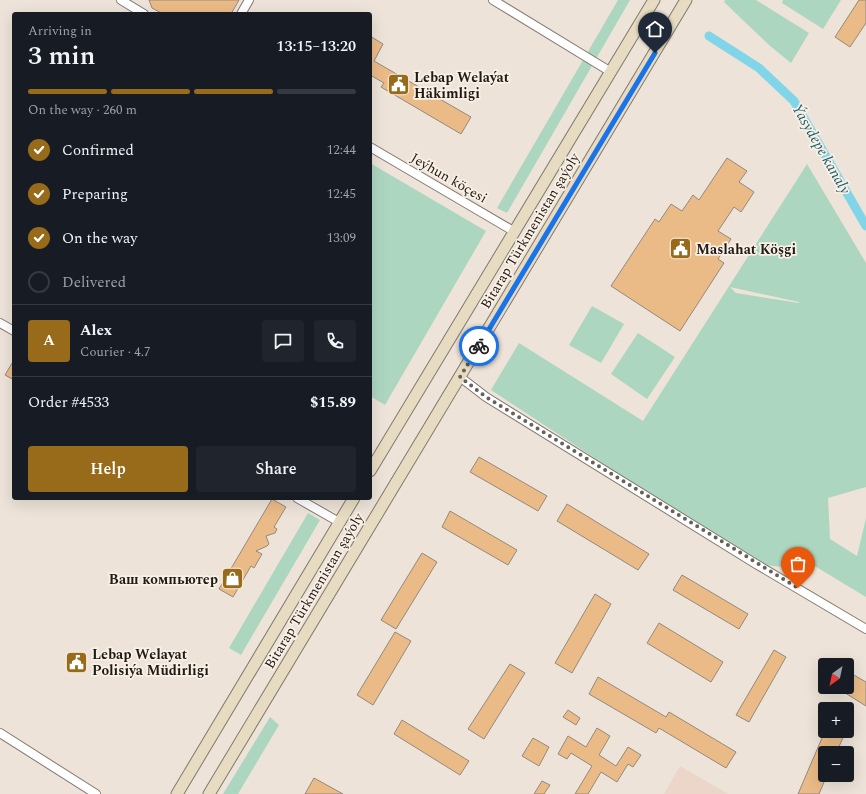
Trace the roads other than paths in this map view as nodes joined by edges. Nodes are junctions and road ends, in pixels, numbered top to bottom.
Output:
1 (121, 0) edge
2 (249, 0) edge
3 (493, 0) edge
4 (654, 0) edge
5 (686, 0) edge
6 (141, 12) edge
7 (242, 12) edge
8 (611, 72) junction
9 (372, 148) edge
10 (515, 232) junction
11 (0, 323) edge
12 (12, 330) edge
13 (460, 377) junction
14 (372, 468) edge
15 (300, 500) edge
16 (353, 500) edge
17 (339, 522) junction
18 (866, 629) edge
19 (0, 732) edge
20 (96, 794) edge
21 (176, 794) edge
22 (209, 794) edge

1 - 6 street
2 - 7 street
3 - 8 street
4 - 8 main road, Bitarap Türkmenistan şaýoly
5 - 13 main road, Bitarap Türkmenistan şaýoly
8 - 10 main road, Bitarap Türkmenistan şaýoly
9 - 10 street, Jeýhun köçesi
10 - 14 main road, Bitarap Türkmenistan şaýoly
11 - 12 street
13 - 18 street
13 - 22 main road, Bitarap Türkmenistan şaýoly
15 - 17 street
16 - 17 main road, Bitarap Türkmenistan şaýoly
17 - 21 main road, Bitarap Türkmenistan şaýoly
19 - 20 street

